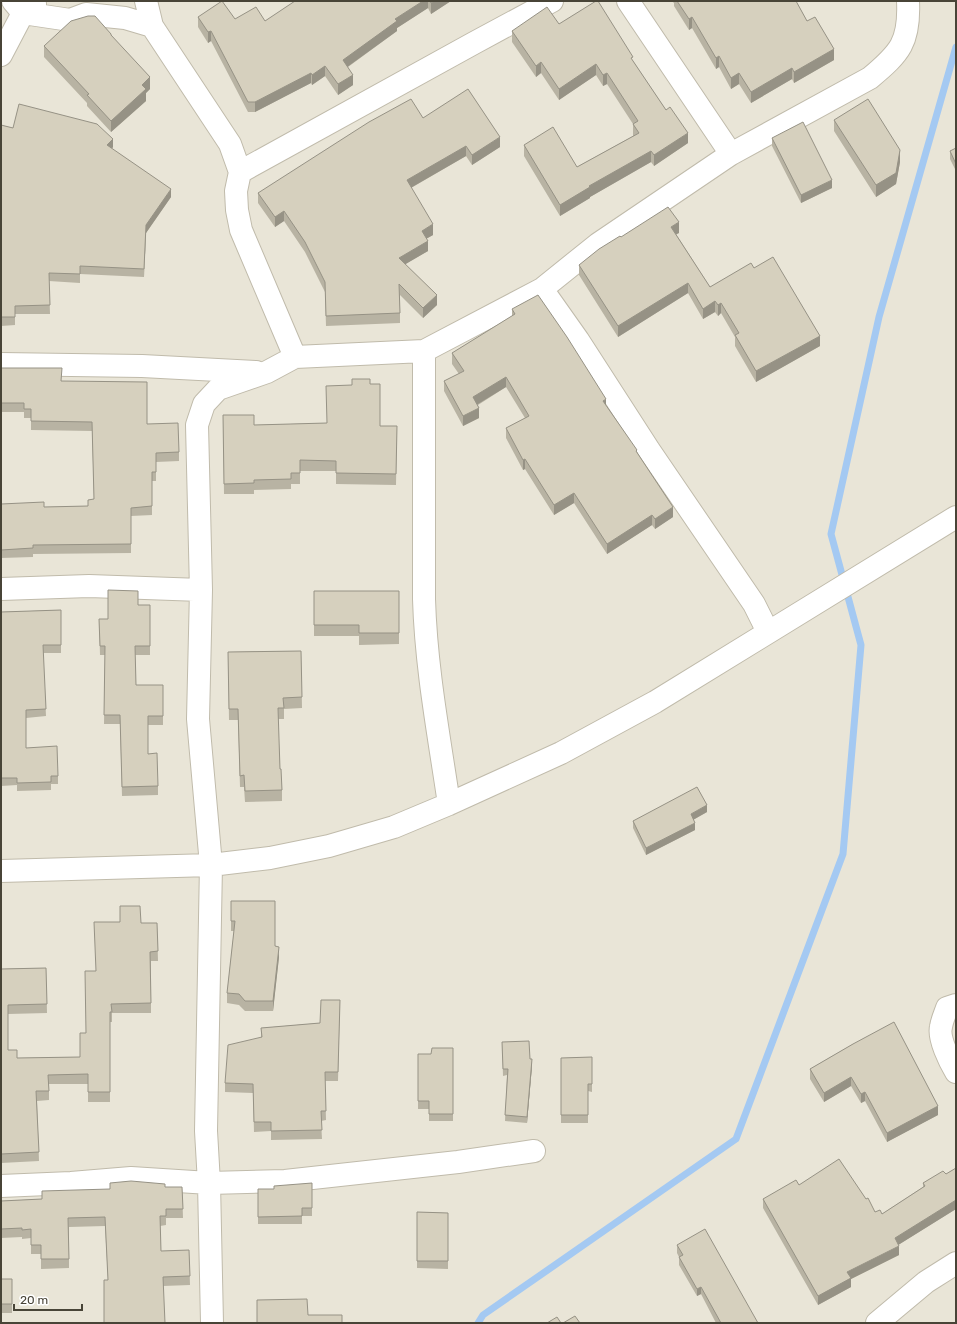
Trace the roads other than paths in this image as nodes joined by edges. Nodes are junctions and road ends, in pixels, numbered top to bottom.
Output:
1 (146, 1) edge
2 (552, 1) edge
3 (628, 1) edge
4 (908, 1) edge
5 (25, 5) edge
6 (152, 26) junction
7 (1, 55) edge
8 (731, 154) junction
9 (240, 172) junction
10 (542, 289) junction
11 (424, 351) junction
12 (295, 357) junction
13 (1, 364) edge
14 (267, 372) junction
15 (956, 516) edge
16 (1, 589) edge
17 (201, 590) junction
18 (768, 632) junction
19 (450, 804) junction
20 (211, 865) junction
21 (1, 871) edge
22 (956, 1005) edge
23 (956, 1072) edge
24 (534, 1151) dead end
25 (209, 1183) junction
26 (1, 1186) edge
27 (956, 1263) edge
28 (212, 1323) edge
29 (879, 1323) edge

1 - 6 street
2 - 9 street
3 - 8 street
4 - 8 street
5 - 6 street
5 - 7 street
6 - 9 street
8 - 10 street
9 - 12 street
10 - 11 street
10 - 18 street
11 - 12 street
11 - 19 street
12 - 14 street
13 - 14 street
14 - 17 street
15 - 18 street
16 - 17 street
17 - 20 street
18 - 19 street
19 - 20 street
20 - 21 street
20 - 25 street
22 - 23 street
24 - 25 street
25 - 26 street
25 - 28 street
27 - 29 street

